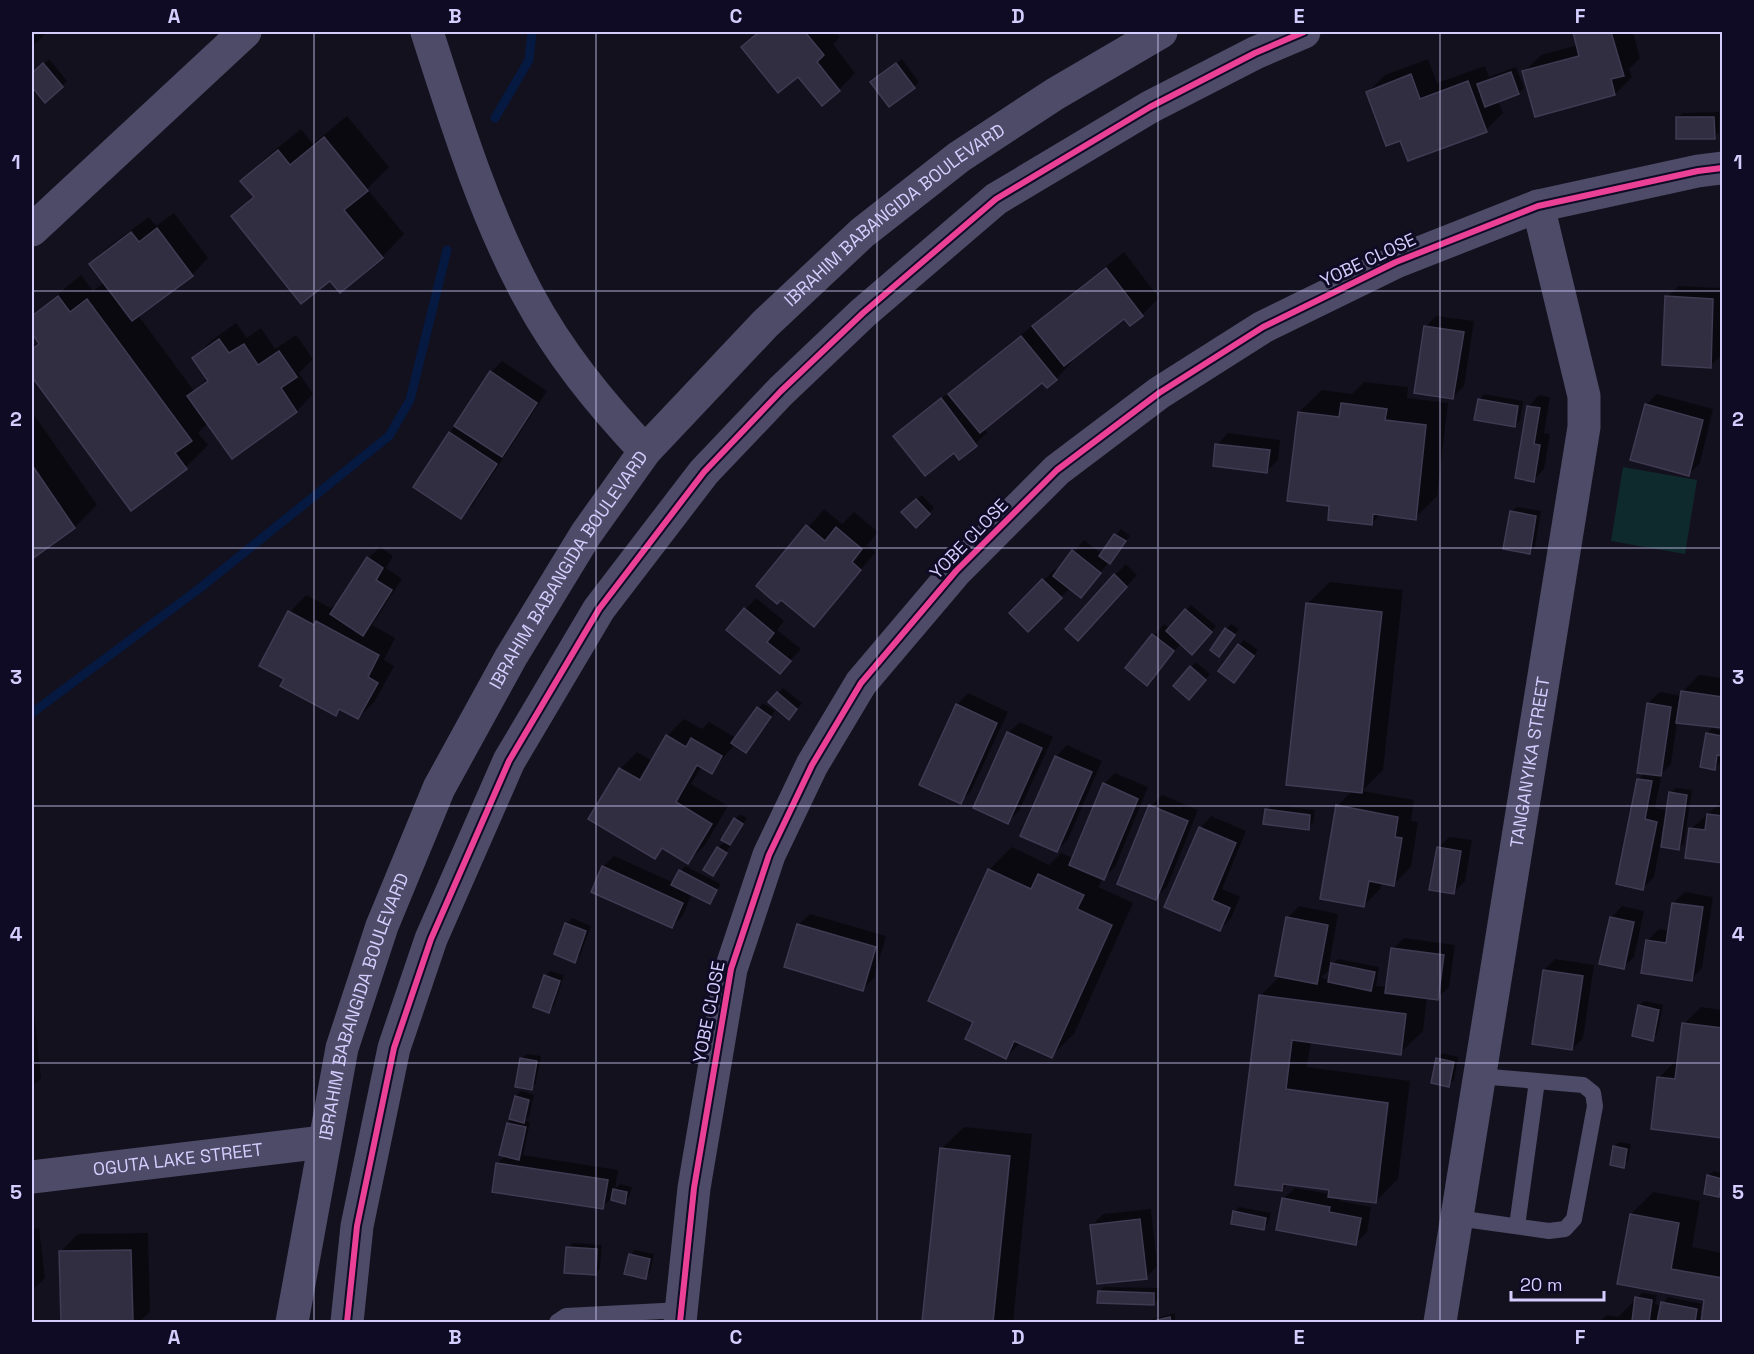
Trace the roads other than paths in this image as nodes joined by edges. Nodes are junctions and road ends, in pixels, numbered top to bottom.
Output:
1 (245, 32) edge
2 (427, 32) edge
3 (1161, 32) edge
4 (1304, 32) edge
5 (1722, 168) edge
6 (1538, 206) junction
7 (32, 230) edge
8 (645, 451) junction
9 (1479, 1076) junction
10 (1537, 1081) junction
11 (323, 1142) junction
12 (32, 1177) edge
13 (1457, 1218) junction
14 (1517, 1226) junction
15 (681, 1316) edge
16 (292, 1323) edge
17 (347, 1323) edge
18 (557, 1323) edge
19 (1440, 1323) edge

1 - 7 street
2 - 8 street
3 - 8 street, IBRAHIM BABANGIDA BOULEVARD
4 - 17 street
5 - 6 street, YOBE CLOSE
6 - 9 street, TANGANYIKA STREET
6 - 15 street, YOBE CLOSE
8 - 11 street, IBRAHIM BABANGIDA BOULEVARD
9 - 10 lane
9 - 13 street, TANGANYIKA STREET
10 - 14 lane
10 - 14 lane
11 - 12 street, OGUTA LAKE STREET
11 - 16 street, IBRAHIM BABANGIDA BOULEVARD
13 - 14 lane
13 - 19 street, TANGANYIKA STREET
15 - 18 lane

